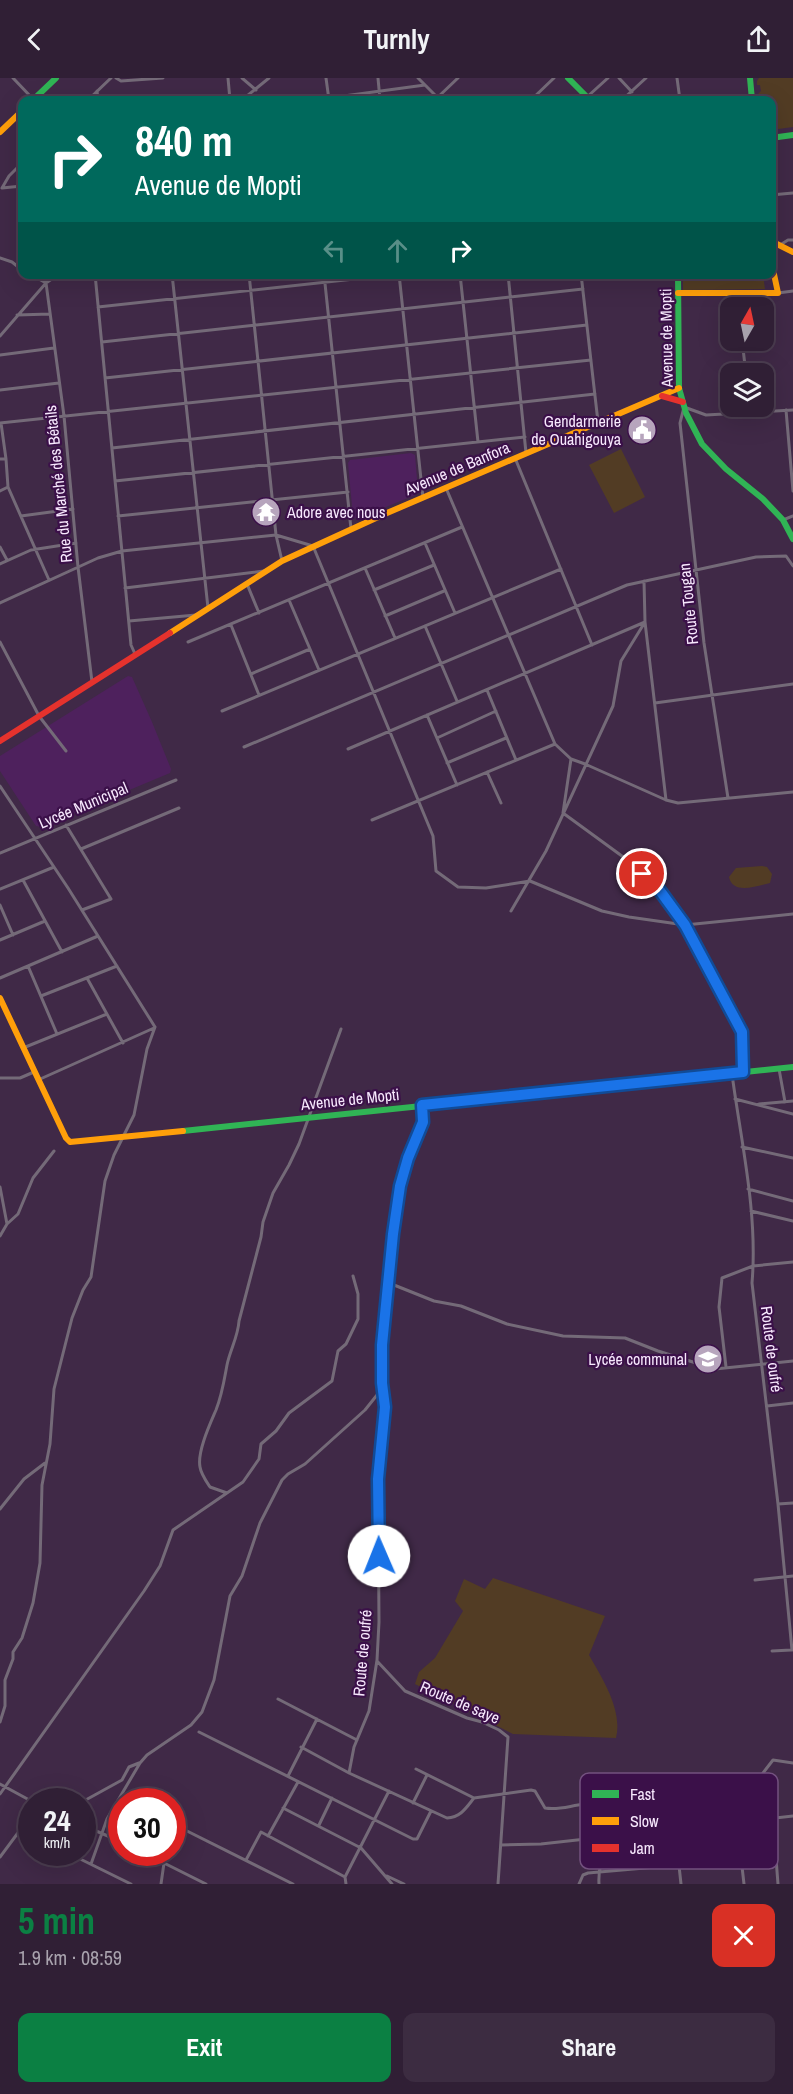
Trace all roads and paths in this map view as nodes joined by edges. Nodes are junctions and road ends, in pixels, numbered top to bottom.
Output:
1 (13, 78) edge
2 (57, 78) edge
3 (111, 78) edge
4 (116, 78) edge
5 (163, 78) edge
6 (228, 78) edge
7 (243, 78) edge
8 (269, 78) edge
9 (326, 78) edge
10 (378, 78) edge
11 (418, 78) edge
12 (458, 78) edge
13 (554, 78) edge
14 (568, 78) edge
15 (608, 78) edge
16 (619, 78) edge
17 (646, 78) edge
18 (677, 78) edge
19 (750, 78) edge
20 (425, 85) junction
21 (256, 90) junction
22 (97, 91) junction
23 (379, 92) junction
24 (632, 92) junction
25 (30, 96) edge
26 (38, 96) edge
27 (92, 96) edge
28 (98, 96) edge
29 (230, 96) edge
30 (248, 96) edge
31 (329, 96) edge
32 (350, 96) edge
33 (380, 96) edge
34 (435, 96) edge
35 (441, 96) edge
36 (535, 96) edge
37 (585, 96) edge
38 (591, 96) edge
39 (627, 96) edge
40 (679, 96) edge
41 (752, 96) edge
42 (18, 115) edge
43 (0, 132) edge
44 (793, 135) edge
45 (776, 137) edge
46 (18, 167) edge
47 (18, 186) edge
48 (1, 188) edge
49 (793, 193) edge
50 (776, 195) edge
51 (793, 240) edge
52 (776, 243) edge
53 (780, 245) junction
54 (793, 252) edge
55 (0, 258) edge
56 (18, 267) edge
57 (39, 279) edge
58 (52, 279) edge
59 (95, 279) edge
60 (172, 279) edge
61 (249, 279) edge
62 (324, 279) edge
63 (366, 279) edge
64 (399, 279) edge
65 (461, 279) edge
66 (509, 279) edge
67 (582, 279) edge
68 (678, 279) edge
69 (775, 279) edge
70 (46, 283) junction
71 (325, 284) junction
72 (583, 289) junction
73 (250, 291) junction
74 (793, 291) edge
75 (778, 292) junction
76 (678, 293) junction
77 (738, 293) junction
78 (511, 297) junction
79 (738, 297) edge
80 (174, 298) junction
81 (463, 302) junction
82 (98, 307) junction
83 (403, 309) junction
84 (50, 314) junction
85 (17, 315) junction
86 (329, 317) junction
87 (254, 325) junction
88 (587, 325) junction
89 (179, 333) junction
90 (514, 333) junction
91 (0, 336) edge
92 (467, 338) junction
93 (102, 342) junction
94 (406, 345) junction
95 (54, 348) junction
96 (333, 353) junction
97 (0, 355) edge
98 (591, 360) junction
99 (258, 361) junction
100 (518, 368) junction
101 (183, 369) junction
102 (470, 373) junction
103 (105, 378) junction
104 (410, 379) junction
105 (59, 383) junction
106 (337, 386) junction
107 (679, 388) junction
108 (0, 390) edge
109 (595, 394) junction
110 (262, 395) junction
111 (661, 396) junction
112 (521, 402) junction
113 (186, 403) junction
114 (683, 404) junction
115 (474, 407) junction
116 (786, 410) junction
117 (793, 410) edge
118 (108, 411) junction
119 (774, 411) edge
120 (414, 414) junction
121 (720, 414) edge
122 (64, 416) junction
123 (340, 422) junction
124 (1, 423) edge
125 (598, 423) junction
126 (266, 430) junction
127 (525, 437) junction
128 (190, 439) junction
129 (478, 442) junction
130 (112, 448) junction
131 (418, 448) junction
132 (526, 453) junction
133 (344, 456) junction
134 (515, 458) junction
135 (0, 459) edge
136 (6, 459) junction
137 (269, 464) junction
138 (193, 472) junction
139 (115, 481) junction
140 (8, 487) junction
141 (446, 488) junction
142 (0, 491) edge
143 (793, 491) edge
144 (348, 492) junction
145 (423, 498) junction
146 (273, 500) junction
147 (197, 508) junction
148 (73, 509) junction
149 (21, 516) junction
150 (118, 516) junction
151 (793, 516) edge
152 (783, 520) junction
153 (462, 527) junction
154 (351, 529) junction
155 (276, 535) junction
156 (793, 538) edge
157 (76, 543) junction
158 (201, 543) junction
159 (425, 543) junction
160 (313, 546) junction
161 (0, 547) edge
162 (35, 549) junction
163 (122, 551) junction
164 (7, 560) junction
165 (282, 561) junction
166 (0, 564) edge
167 (434, 565) junction
168 (78, 567) junction
169 (793, 567) edge
170 (365, 568) junction
171 (561, 569) junction
172 (696, 569) junction
173 (267, 571) junction
174 (205, 579) junction
175 (49, 580) junction
176 (644, 581) junction
177 (247, 583) junction
178 (328, 584) junction
179 (125, 588) junction
180 (374, 590) junction
181 (445, 590) junction
182 (492, 597) junction
183 (289, 600) junction
184 (0, 603) edge
185 (576, 606) junction
186 (208, 608) junction
187 (260, 613) junction
188 (455, 613) junction
189 (197, 615) junction
190 (385, 616) junction
191 (129, 621) junction
192 (645, 622) junction
193 (231, 625) junction
194 (425, 626) junction
195 (508, 635) junction
196 (395, 639) junction
197 (0, 642) edge
198 (188, 642) dead end
199 (592, 645) junction
200 (310, 649) junction
201 (135, 654) junction
202 (357, 654) junction
203 (441, 664) junction
204 (320, 670) junction
205 (251, 674) junction
206 (525, 674) junction
207 (92, 682) junction
208 (793, 684) edge
209 (487, 690) junction
210 (373, 692) junction
211 (259, 696) junction
212 (711, 696) junction
213 (458, 702) junction
214 (655, 704) junction
215 (222, 711) dead end
216 (496, 711) junction
217 (427, 715) junction
218 (39, 716) junction
219 (390, 731) junction
220 (507, 737) junction
221 (437, 738) junction
222 (0, 741) edge
223 (555, 744) junction
224 (244, 747) dead end
225 (348, 749) dead end
226 (66, 751) dead end
227 (571, 759) junction
228 (516, 760) junction
229 (447, 763) junction
230 (585, 764) junction
231 (488, 772) junction
232 (176, 780) dead end
233 (457, 785) junction
234 (0, 786) edge
235 (793, 792) edge
236 (728, 798) junction
237 (666, 800) junction
238 (419, 801) junction
239 (501, 803) dead end
240 (179, 808) dead end
241 (563, 813) junction
242 (372, 820) dead end
243 (66, 825) junction
244 (35, 839) junction
245 (81, 849) junction
246 (0, 853) edge
247 (54, 867) junction
248 (23, 880) junction
249 (530, 881) junction
250 (0, 889) edge
251 (0, 905) edge
252 (82, 910) junction
253 (511, 911) dead end
254 (793, 914) edge
255 (45, 921) junction
256 (685, 925) junction
257 (14, 935) junction
258 (99, 936) junction
259 (0, 940) edge
260 (62, 952) junction
261 (28, 966) junction
262 (117, 966) junction
263 (0, 978) edge
264 (87, 978) junction
265 (41, 996) junction
266 (0, 998) edge
267 (107, 1014) junction
268 (155, 1027) junction
269 (341, 1029) dead end
270 (57, 1034) junction
271 (123, 1043) junction
272 (23, 1048) junction
273 (793, 1067) edge
274 (779, 1069) junction
275 (34, 1072) junction
276 (743, 1072) junction
277 (732, 1074) junction
278 (0, 1078) edge
279 (38, 1080) junction
280 (735, 1099) junction
281 (793, 1101) edge
282 (785, 1102) junction
283 (756, 1104) junction
284 (422, 1105) junction
285 (793, 1114) edge
286 (309, 1117) junction
287 (124, 1137) junction
288 (742, 1146) junction
289 (54, 1151) dead end
290 (793, 1158) edge
291 (0, 1187) edge
292 (748, 1189) junction
293 (793, 1201) edge
294 (752, 1211) junction
295 (793, 1221) edge
296 (7, 1224) junction
297 (0, 1236) edge
298 (793, 1262) edge
299 (753, 1266) junction
300 (353, 1276) dead end
301 (389, 1283) junction
302 (793, 1361) edge
303 (762, 1364) junction
304 (726, 1367) junction
305 (382, 1383) junction
306 (793, 1403) edge
307 (767, 1406) junction
308 (45, 1463) junction
309 (226, 1493) junction
310 (793, 1503) edge
311 (778, 1504) junction
312 (0, 1509) edge
313 (793, 1576) edge
314 (785, 1577) junction
315 (755, 1580) dead end
316 (793, 1650) edge
317 (772, 1651) dead end
318 (377, 1660) junction
319 (278, 1699) dead end
320 (317, 1719) junction
321 (0, 1722) edge
322 (199, 1732) dead end
323 (357, 1740) junction
324 (301, 1747) junction
325 (140, 1763) junction
326 (793, 1763) edge
327 (416, 1769) dead end
328 (349, 1773) junction
329 (763, 1773) edge
330 (427, 1774) junction
331 (288, 1776) junction
332 (298, 1781) junction
333 (0, 1784) edge
334 (4, 1788) junction
335 (389, 1791) junction
336 (504, 1793) junction
337 (0, 1794) edge
338 (96, 1794) edge
339 (18, 1795) edge
340 (332, 1798) junction
341 (474, 1798) junction
342 (413, 1803) junction
343 (580, 1805) edge
344 (283, 1808) junction
345 (431, 1811) junction
346 (793, 1816) edge
347 (778, 1818) edge
348 (375, 1819) junction
349 (319, 1826) junction
350 (96, 1831) edge
351 (186, 1831) edge
352 (18, 1832) edge
353 (102, 1834) junction
354 (108, 1836) edge
355 (268, 1836) junction
356 (580, 1839) edge
357 (501, 1845) junction
358 (361, 1848) junction
359 (96, 1850) edge
360 (0, 1857) edge
361 (246, 1861) junction
362 (95, 1866) edge
363 (164, 1866) edge
364 (170, 1866) edge
365 (599, 1869) edge
366 (625, 1869) edge
367 (680, 1869) edge
368 (742, 1869) edge
369 (777, 1869) edge
370 (598, 1872) junction
371 (383, 1874) junction
372 (345, 1877) junction
373 (118, 1878) junction
374 (115, 1884) edge
375 (131, 1884) edge
376 (161, 1884) edge
377 (206, 1884) edge
378 (293, 1884) edge
379 (346, 1884) edge
380 (392, 1884) edge
381 (404, 1884) edge
382 (498, 1884) edge
383 (579, 1884) edge
384 (599, 1884) edge
385 (681, 1884) edge
386 (744, 1884) edge
387 (778, 1884) edge

1 - 25 street
2 - 26 main road
3 - 22 street
4 - 5 street
6 - 29 street
7 - 21 street
8 - 21 street
9 - 31 street
10 - 23 street
11 - 20 street
12 - 35 street
13 - 36 street
14 - 37 main road
15 - 38 street
16 - 24 street
17 - 24 street
18 - 40 street
19 - 41 main road
20 - 23 street
20 - 34 street
21 - 30 street
22 - 27 street
22 - 28 street
23 - 32 street
23 - 33 street
24 - 39 street
42 - 43 main road
44 - 45 main road
46 - 48 street
47 - 48 street
49 - 50 street
51 - 53 street
52 - 53 main road
53 - 54 main road
55 - 56 street
57 - 70 street
58 - 70 street
59 - 82 street
60 - 80 street
61 - 73 street
62 - 71 street
63 - 71 street
64 - 83 street
65 - 81 street
66 - 78 street
67 - 72 street
68 - 76 main road, Avenue de Mopti
69 - 75 main road
70 - 84 street, Rue du Marché des Bétails
70 - 85 street
71 - 73 street
71 - 86 street
72 - 78 street
72 - 88 street
73 - 80 street
73 - 87 street
74 - 75 street
75 - 77 main road
76 - 77 main road
76 - 107 main road, Avenue de Mopti
77 - 79 street
78 - 81 street
78 - 90 street
80 - 82 street
80 - 89 street
81 - 83 street
81 - 92 street
82 - 93 street
83 - 86 street
83 - 94 street
84 - 85 street
84 - 95 street, Rue du Marché des Bétails
85 - 91 street
86 - 87 street
86 - 96 street
87 - 89 street
87 - 99 street
88 - 90 street
88 - 98 street
89 - 93 street
89 - 101 street
90 - 92 street
90 - 100 street
92 - 94 street
92 - 102 street
93 - 103 street
94 - 96 street
94 - 104 street
95 - 97 street
95 - 105 street, Rue du Marché des Bétails
96 - 99 street
96 - 106 street
98 - 100 street
98 - 109 street
99 - 101 street
99 - 110 street
100 - 102 street
100 - 112 street
101 - 103 street
101 - 113 street
102 - 104 street
102 - 115 street
103 - 118 street
104 - 106 street
104 - 120 street
105 - 108 street
105 - 122 street, Rue du Marché des Bétails
106 - 110 street
106 - 123 street
107 - 111 main road, Avenue de Banfora
107 - 114 main road, Avenue de Mopti
109 - 112 street
109 - 125 street
110 - 113 street
110 - 126 street
111 - 114 main road
111 - 125 main road, Avenue de Banfora
112 - 115 street
112 - 127 street
113 - 118 street
113 - 128 street
114 - 121 street
114 - 152 main road, Avenue de Mopti
114 - 172 street, Route Tougan
115 - 120 street
115 - 129 street
116 - 117 street
116 - 119 street
116 - 143 street
118 - 122 street
118 - 130 street
120 - 123 street
120 - 131 street
122 - 124 street
122 - 148 street, Rue du Marché des Bétails
123 - 126 street
123 - 133 street
124 - 136 street
125 - 132 main road, Avenue de Banfora
126 - 128 street
126 - 137 street
127 - 129 street, Avenue de Banfora
127 - 132 street
128 - 130 street
128 - 138 street
129 - 131 street, Avenue de Banfora
130 - 139 street
131 - 133 street, Avenue de Banfora
131 - 145 street
132 - 134 main road, Avenue de Banfora
133 - 137 street, Avenue de Banfora
133 - 144 street
134 - 141 main road, Avenue de Banfora
134 - 171 street
135 - 136 street
136 - 140 street
137 - 138 street, Avenue de Banfora
137 - 146 street
138 - 139 street, Avenue de Banfora
138 - 147 street
139 - 150 street
140 - 142 street
140 - 149 street
141 - 145 main road, Avenue de Banfora
141 - 153 street
144 - 146 street
144 - 154 street
145 - 154 main road, Avenue de Banfora
146 - 147 street
146 - 155 street
147 - 150 street
147 - 158 street
148 - 149 street
148 - 157 street, Rue du Marché des Bétails
149 - 162 street
150 - 163 street
151 - 152 street
152 - 156 main road, Avenue de Mopti
153 - 159 street
153 - 182 street
154 - 160 main road, Avenue de Banfora
155 - 158 street
155 - 160 street
155 - 165 street
157 - 162 street
157 - 168 street, Rue du Marché des Bétails
158 - 163 street
158 - 174 street
159 - 167 street
159 - 170 street
160 - 165 main road, Avenue de Banfora
160 - 178 street
161 - 164 street
162 - 164 street
162 - 175 street
163 - 168 street
163 - 179 street
164 - 166 street
165 - 173 main road, Avenue de Banfora
167 - 180 street
167 - 181 street
168 - 175 street
168 - 207 street, Rue du Marché des Bétails
169 - 172 street
170 - 178 street
170 - 180 street
171 - 182 street
171 - 185 street
172 - 176 street
172 - 212 street, Route Tougan
173 - 174 street, Avenue de Banfora
173 - 177 main road, Avenue de Banfora
174 - 179 street, Avenue de Banfora
174 - 186 street
175 - 184 street
176 - 185 street
176 - 192 street
177 - 186 main road, Avenue de Banfora
177 - 187 street
178 - 183 street
178 - 202 street
179 - 191 street
180 - 190 street
181 - 188 street
181 - 190 street
182 - 188 street
182 - 195 street
183 - 187 street
183 - 200 street
185 - 195 street
185 - 199 street
186 - 189 main road, Avenue de Banfora
187 - 193 street
188 - 194 street
189 - 191 street, Avenue de Banfora
189 - 201 main road, Avenue de Banfora
190 - 196 street
191 - 201 street
192 - 199 street
192 - 214 street
192 - 230 street
193 - 198 street
193 - 205 street
194 - 196 street
194 - 203 street
195 - 203 street
195 - 206 street
196 - 202 street
197 - 218 street
199 - 206 street
200 - 204 street
200 - 205 street
201 - 207 main road, Avenue de Banfora
202 - 204 street
202 - 210 street
203 - 210 street
203 - 213 street
204 - 211 street
205 - 211 street
206 - 209 street
206 - 223 street
207 - 218 main road, Avenue de Banfora
208 - 212 street
209 - 213 street
209 - 216 street
210 - 219 street
210 - 224 street
211 - 215 street
212 - 214 street
212 - 236 street, Route Tougan
213 - 217 street
214 - 237 street
216 - 220 street
216 - 221 street
217 - 219 street
217 - 221 street
218 - 222 main road, Avenue de Banfora
218 - 226 street
219 - 225 street
219 - 238 street
220 - 228 street
220 - 229 street
221 - 229 street
223 - 227 street
223 - 228 street
227 - 230 street
227 - 241 street
228 - 231 street
229 - 233 street
230 - 237 street
230 - 241 street
231 - 233 street
231 - 239 street
232 - 243 street, Lycée Municipal
233 - 238 street
234 - 244 street
235 - 236 street
236 - 237 street
238 - 242 street
238 - 249 street
240 - 245 street
241 - 249 street
241 - 256 street
243 - 244 street, Lycée Municipal
243 - 245 street
244 - 246 street, Lycée Municipal
244 - 247 street
245 - 252 street
247 - 248 street
247 - 252 street
248 - 250 street
248 - 255 street
249 - 253 street
249 - 256 street
251 - 257 street
252 - 258 street
254 - 256 street
255 - 257 street
255 - 260 street
256 - 276 street
257 - 259 street
258 - 260 street
258 - 262 street
260 - 261 street
261 - 263 street
261 - 265 street
262 - 264 street
262 - 268 street
264 - 265 street
264 - 267 street
265 - 270 street
266 - 272 main road, Avenue de Mopti
267 - 270 street
267 - 271 street
268 - 271 street
268 - 287 street
269 - 286 street
270 - 272 street
271 - 279 street
272 - 275 main road, Avenue de Mopti
273 - 274 main road, Avenue de Mopti
274 - 276 main road, Avenue de Mopti
274 - 282 street
275 - 278 street
275 - 279 main road, Avenue de Mopti
276 - 277 main road, Avenue de Mopti
277 - 280 street, Route de oufré
277 - 284 main road, Avenue de Mopti
279 - 287 main road, Avenue de Mopti
280 - 283 street
280 - 288 street, Route de oufré
281 - 282 street
282 - 283 street
283 - 285 street
284 - 286 main road, Avenue de Mopti
284 - 301 street, Route de oufré
286 - 287 main road, Avenue de Mopti
286 - 309 street
287 - 308 street
288 - 290 street
288 - 292 street, Route de oufré
289 - 296 street
291 - 296 street
292 - 293 street
292 - 294 street, Route de oufré
294 - 295 street
294 - 299 street, Route de oufré
296 - 297 street
298 - 299 street
299 - 303 street, Route de oufré
299 - 304 street
300 - 309 street
301 - 304 street
301 - 305 street, Route de oufré
302 - 303 street
303 - 304 street
303 - 307 street, Route de oufré
305 - 318 street, Route de oufré
305 - 325 street
306 - 307 street
307 - 311 street, Route de oufré
308 - 312 street
308 - 321 street
309 - 334 street
310 - 311 street
311 - 314 street, Route de oufré
313 - 314 street
314 - 315 street
314 - 316 street, Route de oufré
316 - 317 street
318 - 323 street, Route de oufré
318 - 336 street, Route de saye
319 - 320 street
320 - 323 street
320 - 324 street
322 - 331 street
323 - 328 street, Route de oufré
324 - 328 street
324 - 331 street
325 - 338 street
325 - 353 street
326 - 329 street
327 - 330 street
328 - 335 street
330 - 341 street
330 - 342 street
331 - 332 street
332 - 340 street
332 - 344 street
333 - 334 street
334 - 337 street
334 - 339 street
335 - 342 street
335 - 348 street
336 - 341 street
336 - 343 street
336 - 357 street, Route de saye
340 - 348 street
340 - 349 street
341 - 345 street
342 - 345 street
344 - 349 street
344 - 355 street
345 - 348 street
346 - 347 street
348 - 358 street
349 - 358 street
350 - 353 street
351 - 361 street
352 - 360 street
353 - 354 street
353 - 359 street
355 - 361 street
355 - 372 street
356 - 357 street
357 - 382 street, Route de saye
358 - 371 street
358 - 372 street
361 - 378 street
362 - 373 street
363 - 376 street
364 - 377 street
365 - 370 street
366 - 370 street
367 - 385 street
368 - 386 street
369 - 387 street
370 - 383 street
370 - 384 street
371 - 380 street
371 - 381 street
372 - 379 street
373 - 374 street
373 - 375 street

